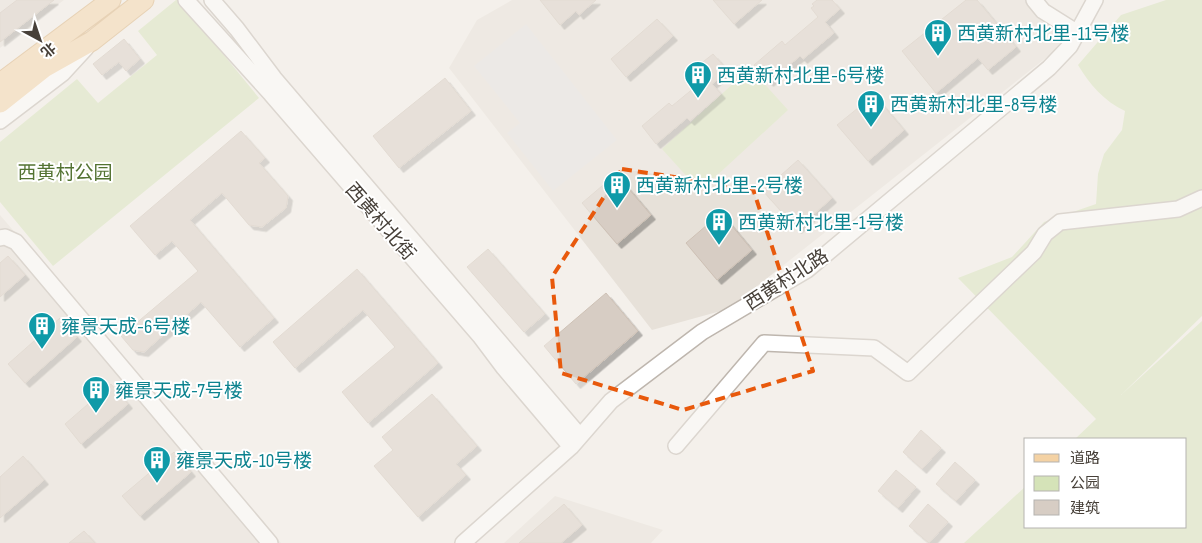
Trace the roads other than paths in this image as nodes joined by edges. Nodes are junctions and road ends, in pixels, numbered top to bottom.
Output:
1 (111, 0) edge
2 (144, 0) edge
3 (186, 0) edge
4 (212, 0) edge
5 (1034, 0) edge
6 (1095, 0) edge
7 (1078, 34) junction
8 (92, 41) junction
9 (0, 83) edge
10 (0, 103) edge
11 (0, 122) edge
12 (1202, 198) edge
13 (0, 238) edge
14 (575, 441) junction
15 (676, 446) dead end
16 (270, 543) edge
17 (463, 543) edge

1 - 9 main road
2 - 8 main road
3 - 14 street, 西黄村北街
4 - 14 street, 西黄村北街
5 - 7 street
6 - 7 street, 西黄村北路
7 - 14 street, 西黄村北路
8 - 10 main road
8 - 11 street
12 - 15 street
13 - 16 street
14 - 17 street, 西黄村北路

